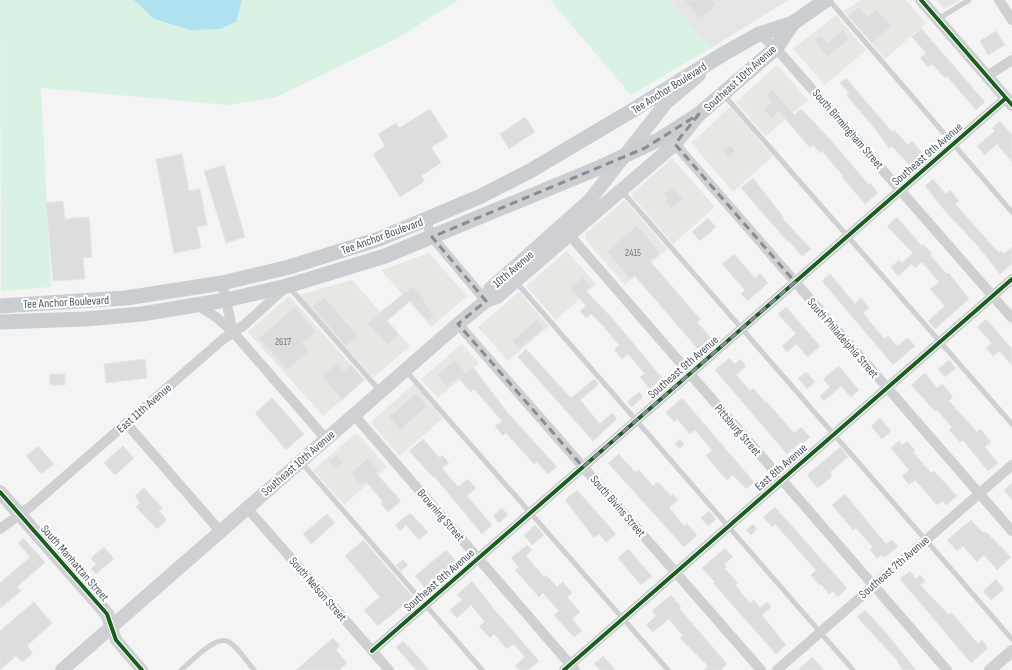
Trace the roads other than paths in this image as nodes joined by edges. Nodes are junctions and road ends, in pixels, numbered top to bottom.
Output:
1 (826, 0) edge
2 (829, 0) edge
3 (921, 0) edge
4 (968, 0) edge
5 (1000, 0) edge
6 (938, 19) junction
7 (1012, 20) edge
8 (793, 23) junction
9 (759, 34) junction
10 (776, 48) junction
11 (725, 53) junction
12 (1012, 60) edge
13 (987, 76) junction
14 (723, 94) junction
15 (1009, 101) edge
16 (699, 114) junction
17 (675, 144) junction
18 (952, 145) junction
19 (625, 156) junction
20 (901, 189) junction
21 (622, 191) junction
22 (1012, 212) edge
23 (426, 221) junction
24 (565, 231) junction
25 (848, 236) junction
26 (432, 238) junction
27 (1012, 279) edge
28 (516, 281) junction
29 (795, 282) junction
30 (222, 283) junction
31 (288, 286) junction
32 (993, 296) junction
33 (226, 300) junction
34 (0, 301) edge
35 (486, 301) junction
36 (197, 304) junction
37 (16, 305) junction
38 (0, 306) edge
39 (1012, 318) edge
40 (0, 322) edge
41 (458, 324) junction
42 (742, 329) junction
43 (233, 332) junction
44 (940, 342) junction
45 (405, 370) junction
46 (689, 374) junction
47 (887, 388) junction
48 (381, 392) junction
49 (354, 415) junction
50 (637, 420) junction
51 (126, 423) junction
52 (1012, 424) edge
53 (834, 435) junction
54 (326, 439) junction
55 (301, 461) junction
56 (1012, 465) edge
57 (583, 467) junction
58 (782, 480) junction
59 (0, 492) edge
60 (979, 494) junction
61 (247, 508) junction
62 (531, 513) junction
63 (19, 514) junction
64 (729, 526) junction
65 (0, 529) edge
66 (1012, 531) edge
67 (220, 532) junction
68 (926, 540) junction
69 (478, 558) junction
70 (675, 573) junction
71 (873, 585) junction
72 (426, 605) junction
73 (623, 618) junction
74 (112, 627) junction
75 (820, 632) junction
76 (1012, 639) edge
77 (372, 651) junction
78 (1012, 651) edge
79 (570, 668) edge
80 (62, 670) edge
81 (142, 670) edge
82 (181, 670) edge
83 (254, 670) edge
84 (389, 670) edge
85 (482, 670) edge
86 (668, 670) edge
87 (761, 670) edge
88 (776, 670) edge
89 (854, 670) edge
90 (947, 670) edge
91 (990, 670) edge

1 - 8 main road, Southeast 10th Avenue
2 - 18 lane
3 - 6 street
4 - 6 lane
5 - 7 street
6 - 13 street
8 - 9 main road, Southeast 10th Avenue
8 - 10 main road, Southeast 10th Avenue
9 - 10 street, South Birmingham Street
9 - 11 main road, Southeast 10th Avenue
10 - 14 main road, Southeast 10th Avenue
10 - 20 street, South Birmingham Street
11 - 19 main road, 10th Avenue
11 - 23 main road, Tee Anchor Boulevard
12 - 13 street
13 - 15 street
14 - 16 main road, Southeast 10th Avenue
14 - 25 lane
15 - 18 street, Southeast 9th Avenue
16 - 17 main road, 10th Avenue
16 - 19 main road, Tee Anchor Boulevard
17 - 21 main road, 10th Avenue
17 - 29 street, South Philadelphia Street
18 - 20 street, Southeast 9th Avenue
18 - 22 lane
19 - 24 main road, 10th Avenue
19 - 26 main road, Tee Anchor Boulevard
20 - 25 street, Southeast 9th Avenue
20 - 32 street, South Birmingham Street
21 - 24 main road, 10th Avenue
21 - 42 lane
23 - 26 street
23 - 30 main road, Tee Anchor Boulevard
24 - 28 main road, 10th Avenue
24 - 35 main road, 10th Avenue
24 - 46 street, Pittsburg Street
25 - 29 street, Southeast 9th Avenue
25 - 44 lane
26 - 31 main road, Tee Anchor Boulevard
26 - 35 street
27 - 32 street, East 8th Avenue
28 - 35 main road, 10th Avenue
28 - 50 lane
29 - 42 street, Southeast 9th Avenue
29 - 47 street, South Philadelphia Street
30 - 33 street
30 - 37 main road, Tee Anchor Boulevard
31 - 33 main road, Tee Anchor Boulevard
31 - 43 street, East 11th Avenue
31 - 48 lane
32 - 39 street, South Birmingham Street
32 - 44 street, East 8th Avenue
33 - 36 main road, Tee Anchor Boulevard
33 - 43 street
34 - 37 main road
35 - 41 main road, Southeast 10th Avenue
36 - 40 main road, Tee Anchor Boulevard
36 - 43 street
37 - 38 main road, Tee Anchor Boulevard
41 - 45 main road, Southeast 10th Avenue
41 - 57 street, South Bivins Street
42 - 46 street, Southeast 9th Avenue
42 - 53 lane
43 - 51 street, East 11th Avenue
43 - 54 street
44 - 47 street, East 8th Avenue
44 - 52 lane
45 - 48 main road, Southeast 10th Avenue
45 - 62 lane
46 - 50 street, Southeast 9th Avenue
46 - 58 street, Pittsburg Street
47 - 53 street, East 8th Avenue
47 - 60 street, South Philadelphia Street
48 - 49 main road, Southeast 10th Avenue
49 - 54 main road, Southeast 10th Avenue
49 - 69 street, Browning Street
50 - 57 street, Southeast 9th Avenue
50 - 64 lane
51 - 63 street, East 11th Avenue
51 - 67 street
53 - 58 street, East 8th Avenue
53 - 68 lane
54 - 55 main road, Southeast 10th Avenue
55 - 61 main road, Southeast 10th Avenue
55 - 72 lane
56 - 60 street, Southeast 7th Avenue
57 - 62 street, Southeast 9th Avenue
57 - 70 street, South Bivins Street
58 - 64 street, East 8th Avenue
58 - 71 street, Pittsburg Street
59 - 63 main road, South Manhattan Street
60 - 66 street, South Philadelphia Street
60 - 68 street, Southeast 7th Avenue
61 - 67 main road, Southeast 10th Avenue
61 - 77 street, South Nelson Street
62 - 69 street, Southeast 9th Avenue
62 - 73 lane
63 - 65 street, East 11th Avenue
63 - 74 main road, South Manhattan Street
64 - 70 street, East 8th Avenue
64 - 75 lane
67 - 74 main road, Southeast 10th Avenue
68 - 71 street, Southeast 7th Avenue
68 - 76 lane
69 - 72 street, Southeast 9th Avenue
69 - 79 street, Browning Street
70 - 73 street, East 8th Avenue
70 - 87 street, South Bivins Street
71 - 75 street, Southeast 7th Avenue
71 - 90 street, Pittsburg Street
72 - 77 street, Southeast 9th Avenue
72 - 85 lane
73 - 79 street, East 8th Avenue
73 - 86 lane
74 - 80 main road
74 - 81 street, South Manhattan Street
75 - 88 street, Southeast 7th Avenue
75 - 89 lane
77 - 84 street, South Nelson Street
78 - 91 street
82 - 83 lane

